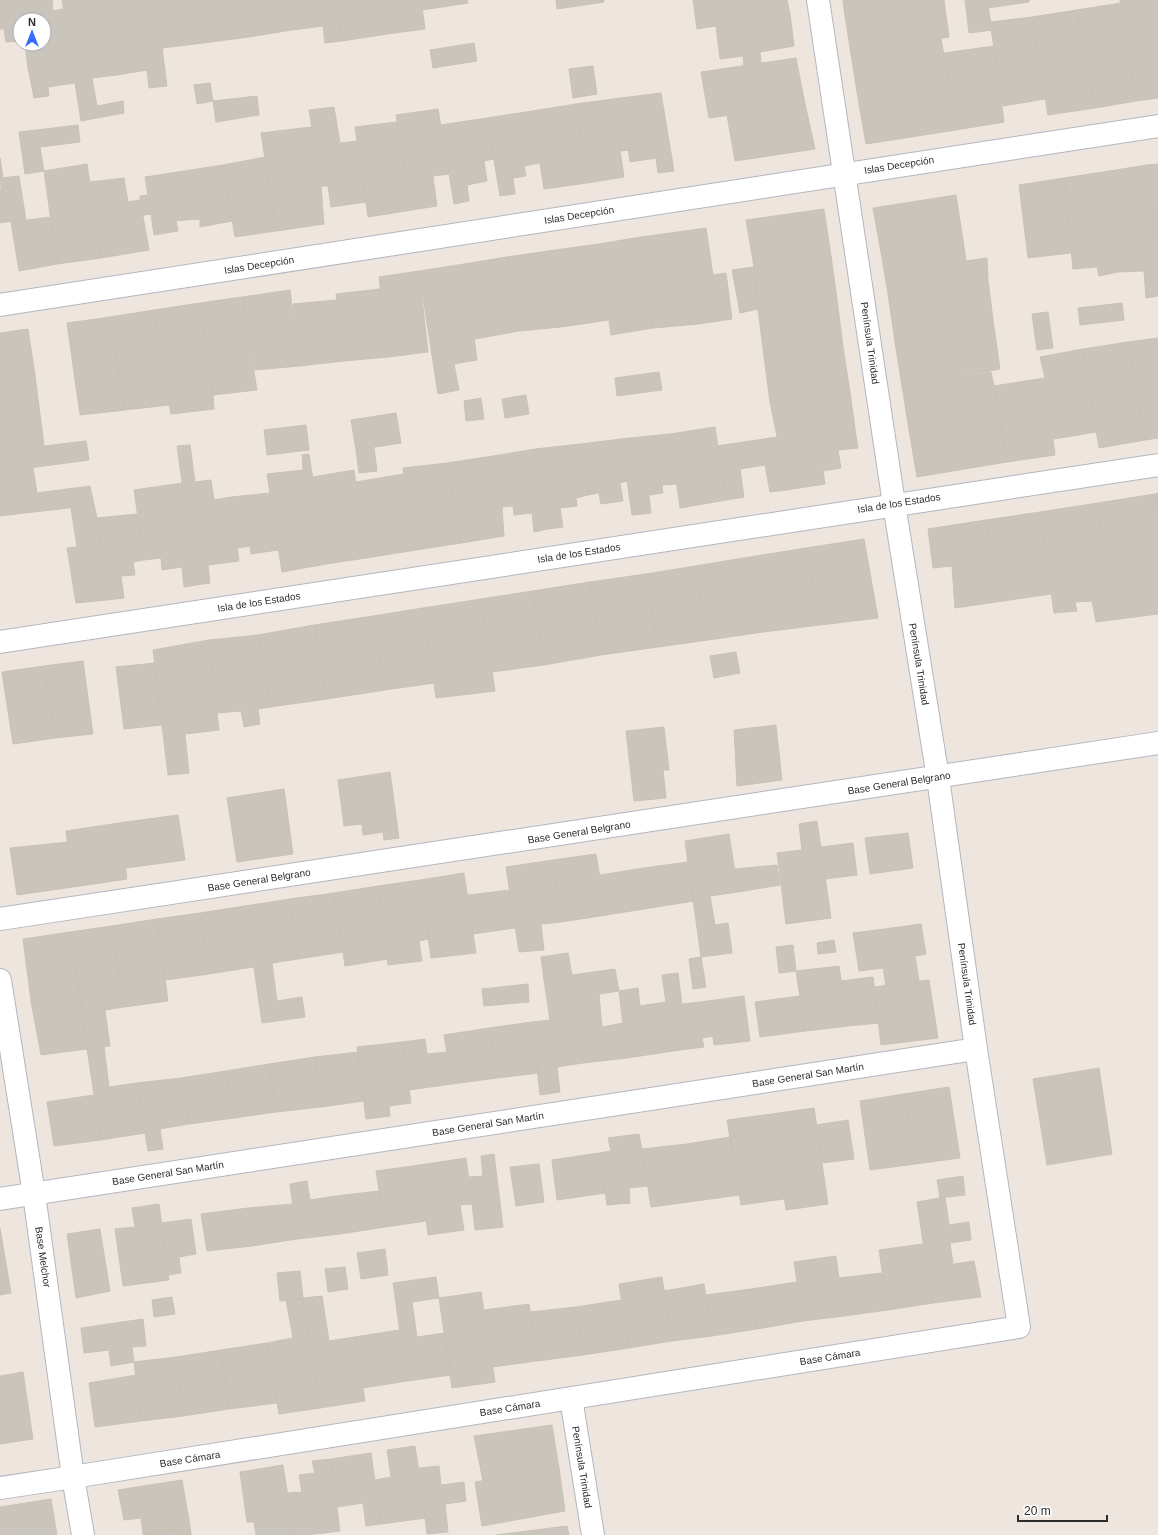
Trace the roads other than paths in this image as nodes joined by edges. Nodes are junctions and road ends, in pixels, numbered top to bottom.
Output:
1 (818, 0) edge
2 (1158, 126) edge
3 (845, 174) junction
4 (0, 305) edge
5 (1158, 464) edge
6 (894, 504) junction
7 (0, 642) edge
8 (1158, 743) edge
9 (938, 778) junction
10 (0, 919) edge
11 (0, 980) edge
12 (976, 1049) junction
13 (34, 1194) junction
14 (0, 1199) edge
15 (1019, 1327) joint
16 (571, 1398) junction
17 (73, 1477) junction
18 (0, 1488) edge
19 (83, 1535) edge
20 (593, 1535) edge

1 - 3 street, Península Trinidad
2 - 3 street, Islas Decepción
3 - 4 street, Islas Decepción
3 - 6 street, Península Trinidad
5 - 6 street, Isla de los Estados
6 - 7 street, Isla de los Estados
6 - 9 street, Península Trinidad
8 - 9 street, Base General Belgrano
9 - 10 street, Base General Belgrano
9 - 12 street, Península Trinidad
11 - 13 street, Base Melchor
12 - 13 street, Base General San Martín
12 - 15 street, Península Trinidad
13 - 14 street, Base General San Martín
13 - 17 street, Base Melchor
15 - 16 street, Base Cámara
16 - 17 street, Base Cámara
16 - 20 street, Península Trinidad
17 - 18 street, Base Cámara
17 - 19 street, Base Melchor

